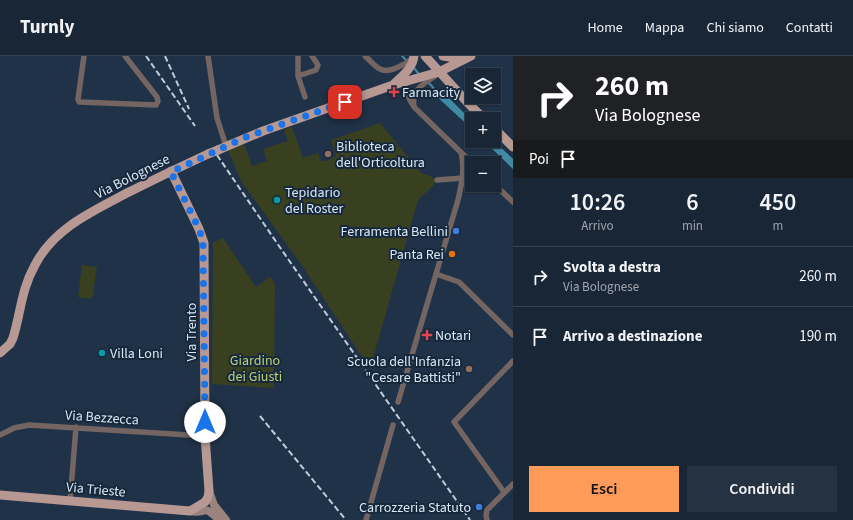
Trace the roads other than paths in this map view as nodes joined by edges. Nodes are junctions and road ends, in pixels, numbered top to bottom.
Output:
1 (84, 56) edge
2 (125, 56) edge
3 (208, 56) edge
4 (298, 56) edge
5 (312, 56) edge
6 (365, 56) edge
7 (425, 56) edge
8 (443, 56) edge
9 (467, 57) edge
10 (413, 58) edge
11 (439, 72) junction
12 (298, 76) junction
13 (429, 77) junction
14 (404, 80) junction
15 (305, 97) dead end
16 (415, 108) junction
17 (477, 112) edge
18 (501, 135) edge
19 (512, 145) edge
20 (222, 148) junction
21 (460, 152) junction
22 (465, 157) edge
23 (171, 172) junction
24 (463, 177) junction
25 (437, 180) dead end
26 (501, 191) edge
27 (513, 202) edge
28 (436, 274) junction
29 (513, 336) edge
30 (0, 353) edge
31 (513, 361) edge
32 (398, 402) dead end
33 (393, 424) dead end
34 (76, 427) junction
35 (0, 435) edge
36 (205, 436) junction
37 (513, 484) edge
38 (209, 491) junction
39 (504, 492) junction
40 (0, 495) edge
41 (70, 501) junction
42 (190, 511) junction
43 (486, 518) edge
44 (219, 520) edge
45 (226, 520) edge
46 (366, 520) edge

1 - 2 street
3 - 20 street
4 - 12 street
5 - 12 street
6 - 10 street
7 - 11 main road
8 - 9 main road
9 - 11 main road, Via Bolognese
10 - 14 main road
11 - 13 main road, Via Bolognese
11 - 17 main road
12 - 15 street
13 - 14 main road, Via Bolognese
13 - 16 street
14 - 16 street
14 - 20 main road, Via Bolognese
16 - 21 street
18 - 19 main road
20 - 23 main road, Via Bolognese, bridge
21 - 22 street
21 - 24 street
23 - 30 main road, Via Bolognese
23 - 36 main road, Via Trento
24 - 25 street
24 - 28 street
26 - 27 street
28 - 29 street
28 - 32 street
31 - 39 street
33 - 46 street
34 - 35 street, Via Bezzecca
34 - 36 street, Via Bezzecca
34 - 41 street
36 - 38 main road, Via Trento
37 - 39 street
38 - 42 main road, Via Trento
38 - 45 street
39 - 43 street
40 - 41 main road, Via Trieste
41 - 42 main road, Via Trieste
42 - 44 street, Via Trieste

